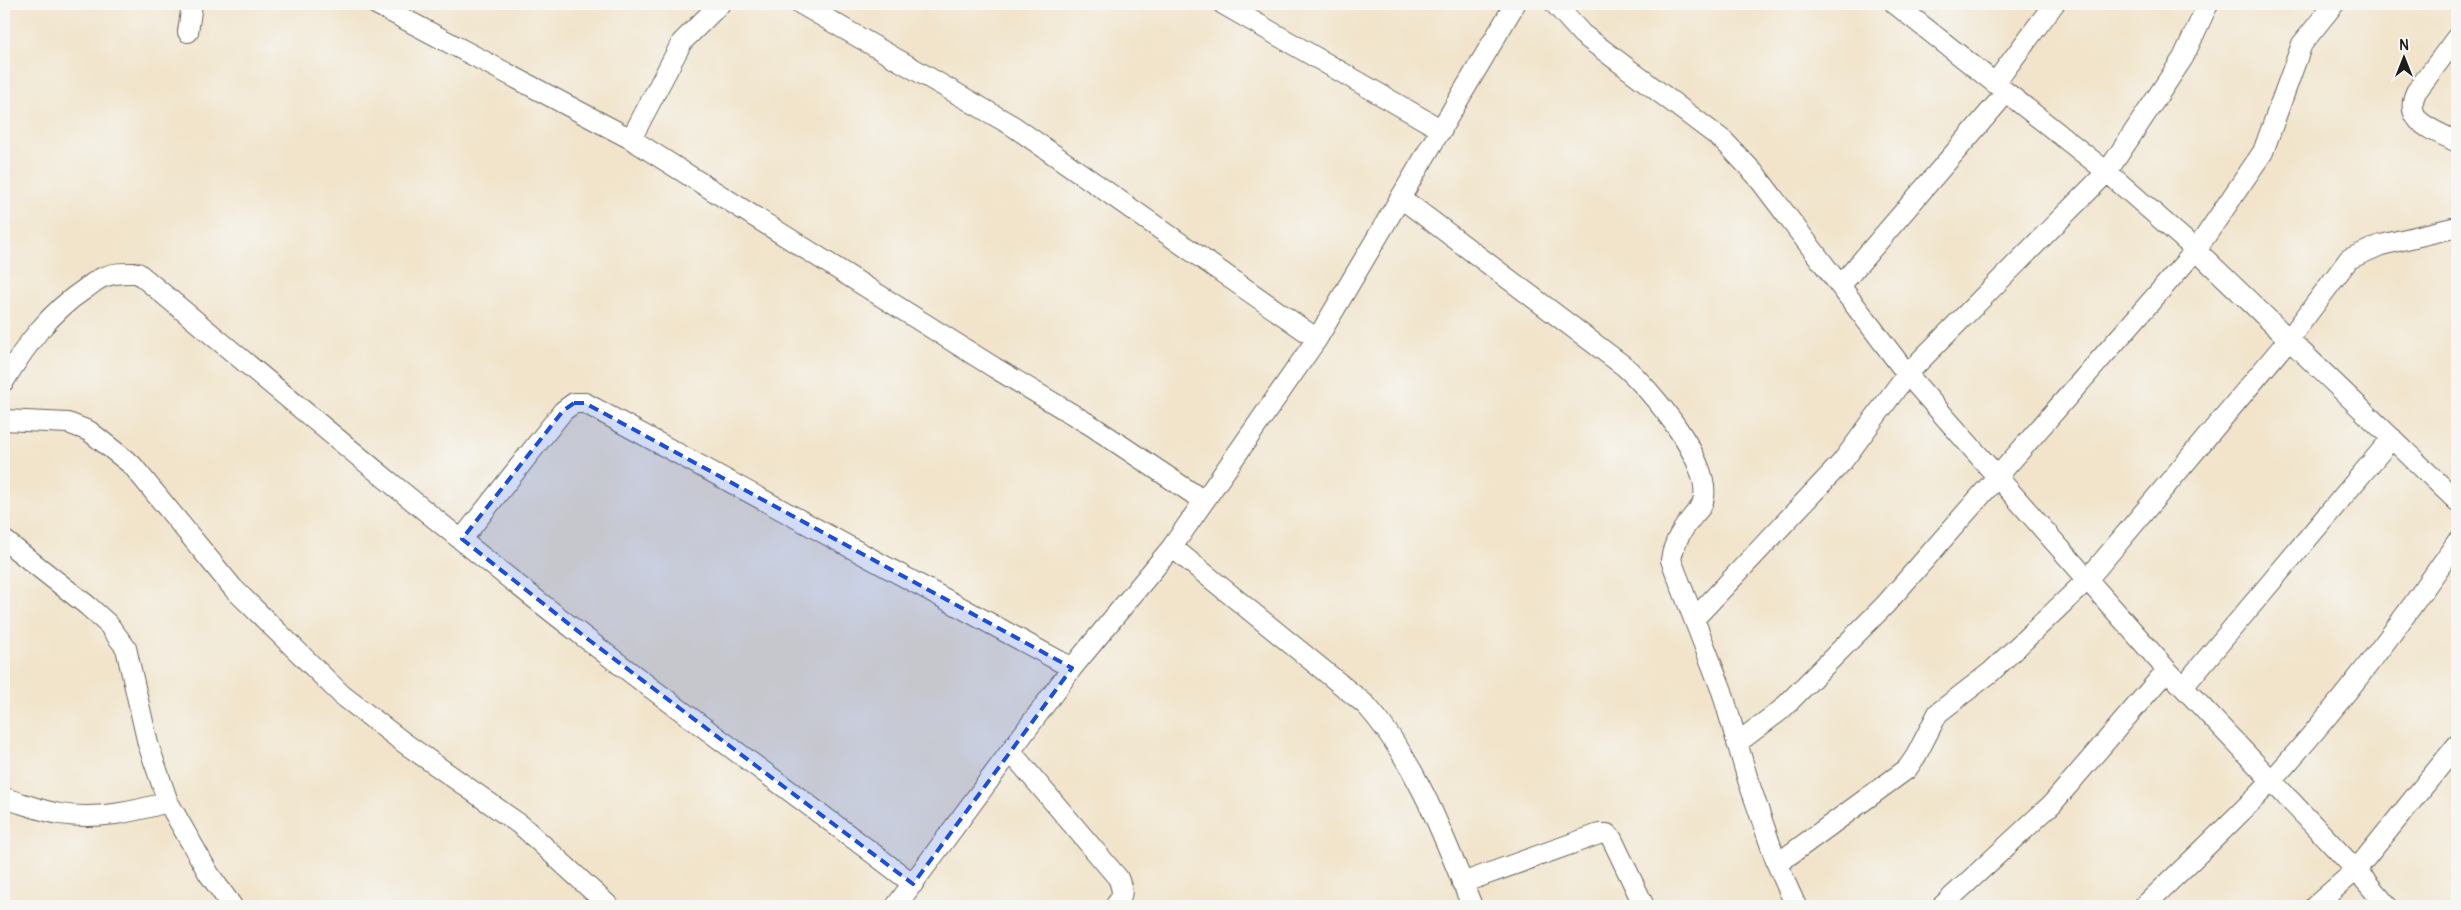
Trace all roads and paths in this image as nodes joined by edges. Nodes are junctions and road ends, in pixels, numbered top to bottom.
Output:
1 (192, 4) edge
2 (376, 4) edge
3 (720, 4) edge
4 (801, 4) edge
5 (1223, 4) edge
6 (1515, 4) edge
7 (1555, 4) edge
8 (1895, 4) edge
9 (2054, 4) edge
10 (2208, 4) edge
11 (2334, 4) edge
12 (188, 32) dead end
13 (2457, 37) edge
14 (2000, 88) junction
15 (1442, 130) junction
16 (631, 139) junction
17 (2457, 142) edge
18 (2107, 172) junction
19 (1401, 198) junction
20 (2457, 227) edge
21 (2196, 250) junction
22 (1840, 286) junction
23 (1317, 339) junction
24 (2289, 339) junction
25 (1907, 374) junction
26 (4, 381) edge
27 (4, 420) edge
28 (2392, 438) junction
29 (1996, 476) junction
30 (1204, 501) junction
31 (2457, 501) edge
32 (462, 539) junction
33 (4, 540) edge
34 (2457, 542) edge
35 (1172, 547) junction
36 (2087, 580) junction
37 (1695, 618) junction
38 (1072, 668) junction
39 (2167, 670) junction
40 (2183, 687) junction
41 (1737, 743) junction
42 (2457, 745) edge
43 (1011, 752) junction
44 (2271, 780) junction
45 (4, 798) edge
46 (168, 802) junction
47 (1778, 864) junction
48 (2356, 870) junction
49 (1462, 883) junction
50 (913, 884) junction
51 (232, 906) edge
52 (609, 906) edge
53 (896, 906) edge
54 (1115, 906) edge
55 (1472, 906) edge
56 (1644, 906) edge
57 (1796, 906) edge
58 (1942, 906) edge
59 (2144, 906) edge
60 (2315, 906) edge
61 (2387, 906) edge

1 - 12 street
2 - 16 street
3 - 16 street
4 - 23 street
5 - 15 street
6 - 15 street
7 - 22 street
8 - 14 street
9 - 14 street
10 - 18 street
11 - 21 street
13 - 17 street
14 - 18 street
14 - 22 street
15 - 19 street
16 - 30 street
18 - 21 street
18 - 25 street
19 - 23 street
19 - 37 street
20 - 24 street
21 - 24 street
21 - 29 street
22 - 25 street
23 - 30 street
24 - 28 street
24 - 36 street
25 - 29 street
25 - 37 street
26 - 32 street
27 - 52 street
28 - 31 street
28 - 40 street
29 - 36 street
29 - 41 street
30 - 35 street
32 - 38 street
32 - 50 street
33 - 46 street
34 - 44 street
35 - 38 street
35 - 49 street
36 - 39 street
36 - 47 street
37 - 41 street
38 - 43 street
39 - 40 street
39 - 58 street
40 - 44 street
41 - 47 street
42 - 48 street
43 - 50 street
43 - 54 street
44 - 48 street
44 - 59 street
45 - 46 street
46 - 51 street
47 - 57 street
48 - 60 street
48 - 61 street
49 - 55 street
49 - 56 street
50 - 53 street

